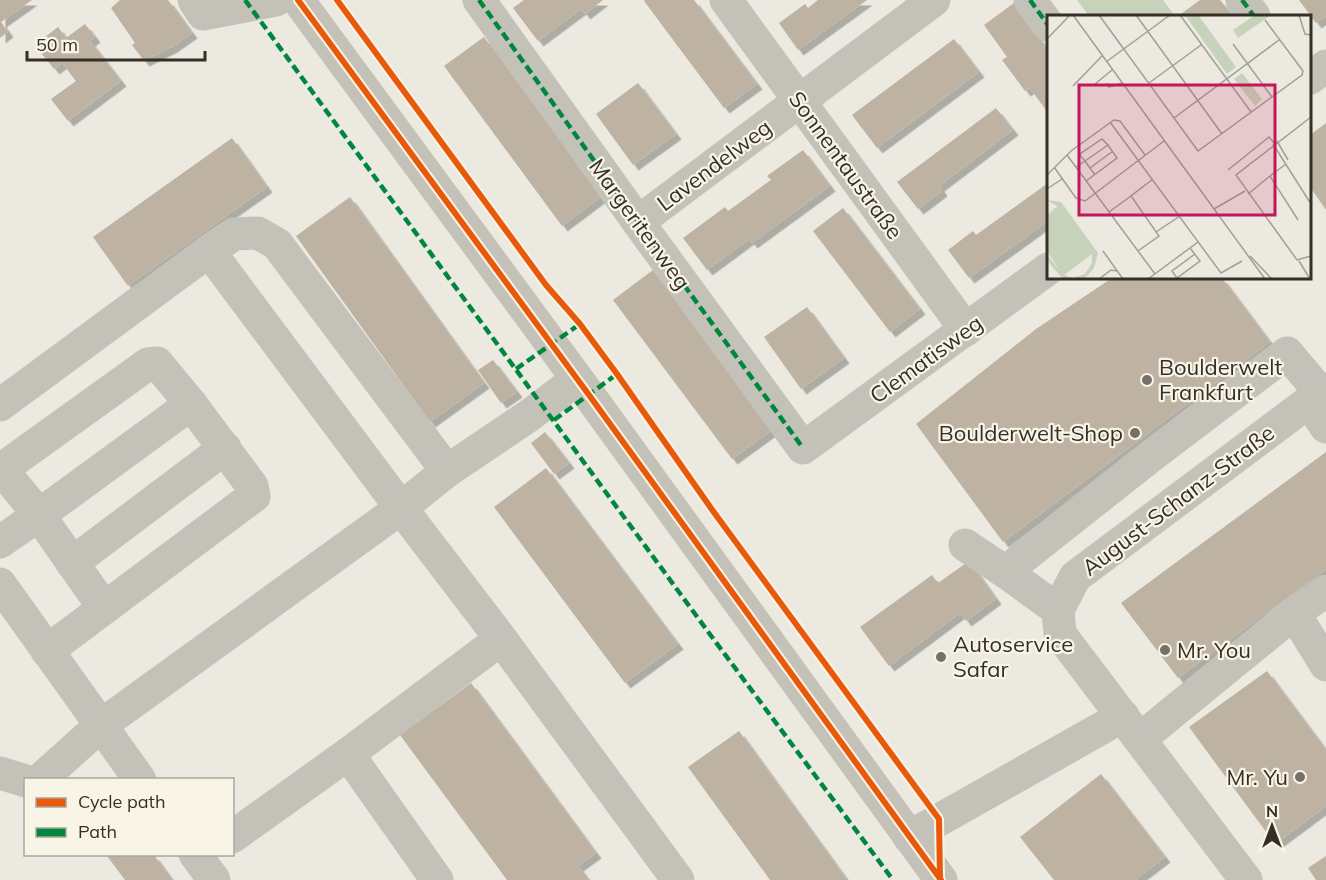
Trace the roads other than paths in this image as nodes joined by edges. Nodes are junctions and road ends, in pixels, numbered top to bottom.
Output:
1 (194, 0) edge
2 (276, 0) edge
3 (298, 0) edge
4 (479, 0) edge
5 (726, 0) edge
6 (934, 0) edge
7 (1030, 0) edge
8 (1242, 0) edge
9 (1253, 15) edge
10 (1047, 24) edge
11 (1326, 66) edge
12 (1311, 77) edge
13 (799, 100) junction
14 (638, 222) junction
15 (209, 251) junction
16 (1047, 270) edge
17 (966, 330) junction
18 (577, 379) junction
19 (1320, 402) edge
20 (191, 404) junction
21 (0, 405) edge
22 (225, 448) junction
23 (803, 448) joint
24 (447, 471) junction
25 (401, 508) junction
26 (39, 515) junction
27 (0, 542) edge
28 (965, 545) dead end
29 (72, 563) junction
30 (1007, 573) junction
31 (0, 584) edge
32 (1326, 591) edge
33 (104, 608) junction
34 (1058, 610) junction
35 (1294, 613) junction
36 (501, 639) junction
37 (47, 651) junction
38 (1326, 665) edge
39 (100, 726) junction
40 (1131, 727) junction
41 (348, 754) junction
42 (0, 773) edge
43 (42, 778) edge
44 (139, 778) edge
45 (24, 780) edge
46 (234, 836) edge
47 (909, 837) junction
48 (437, 880) edge
49 (678, 880) edge
50 (941, 880) edge
51 (1246, 880) edge

1 - 2 street
3 - 18 street
4 - 14 street, Margeritenweg
5 - 13 street, Sonnentaustraße
6 - 13 street, Lavendelweg
7 - 10 street
8 - 9 street
11 - 12 street
13 - 14 street, Lavendelweg
13 - 17 street, Sonnentaustraße
14 - 23 street, Margeritenweg
15 - 21 street
15 - 24 street
15 - 25 street
16 - 17 street, Clematisweg
17 - 23 street, Clematisweg
18 - 24 street
18 - 47 street
19 - 30 street
19 - 34 street, August-Schanz-Straße
20 - 22 street
20 - 26 street
20 - 26 street
22 - 29 street
22 - 33 street
24 - 25 street
25 - 36 street
25 - 39 street
26 - 27 street
26 - 29 street
28 - 30 street
29 - 33 street
30 - 34 street
31 - 37 street
32 - 35 street
33 - 37 street
34 - 40 street
35 - 38 street
35 - 40 street
36 - 41 street
36 - 49 street
37 - 39 street
39 - 43 street
39 - 44 street
40 - 47 street
40 - 51 street
41 - 46 street
41 - 48 street
42 - 45 street
47 - 50 street

